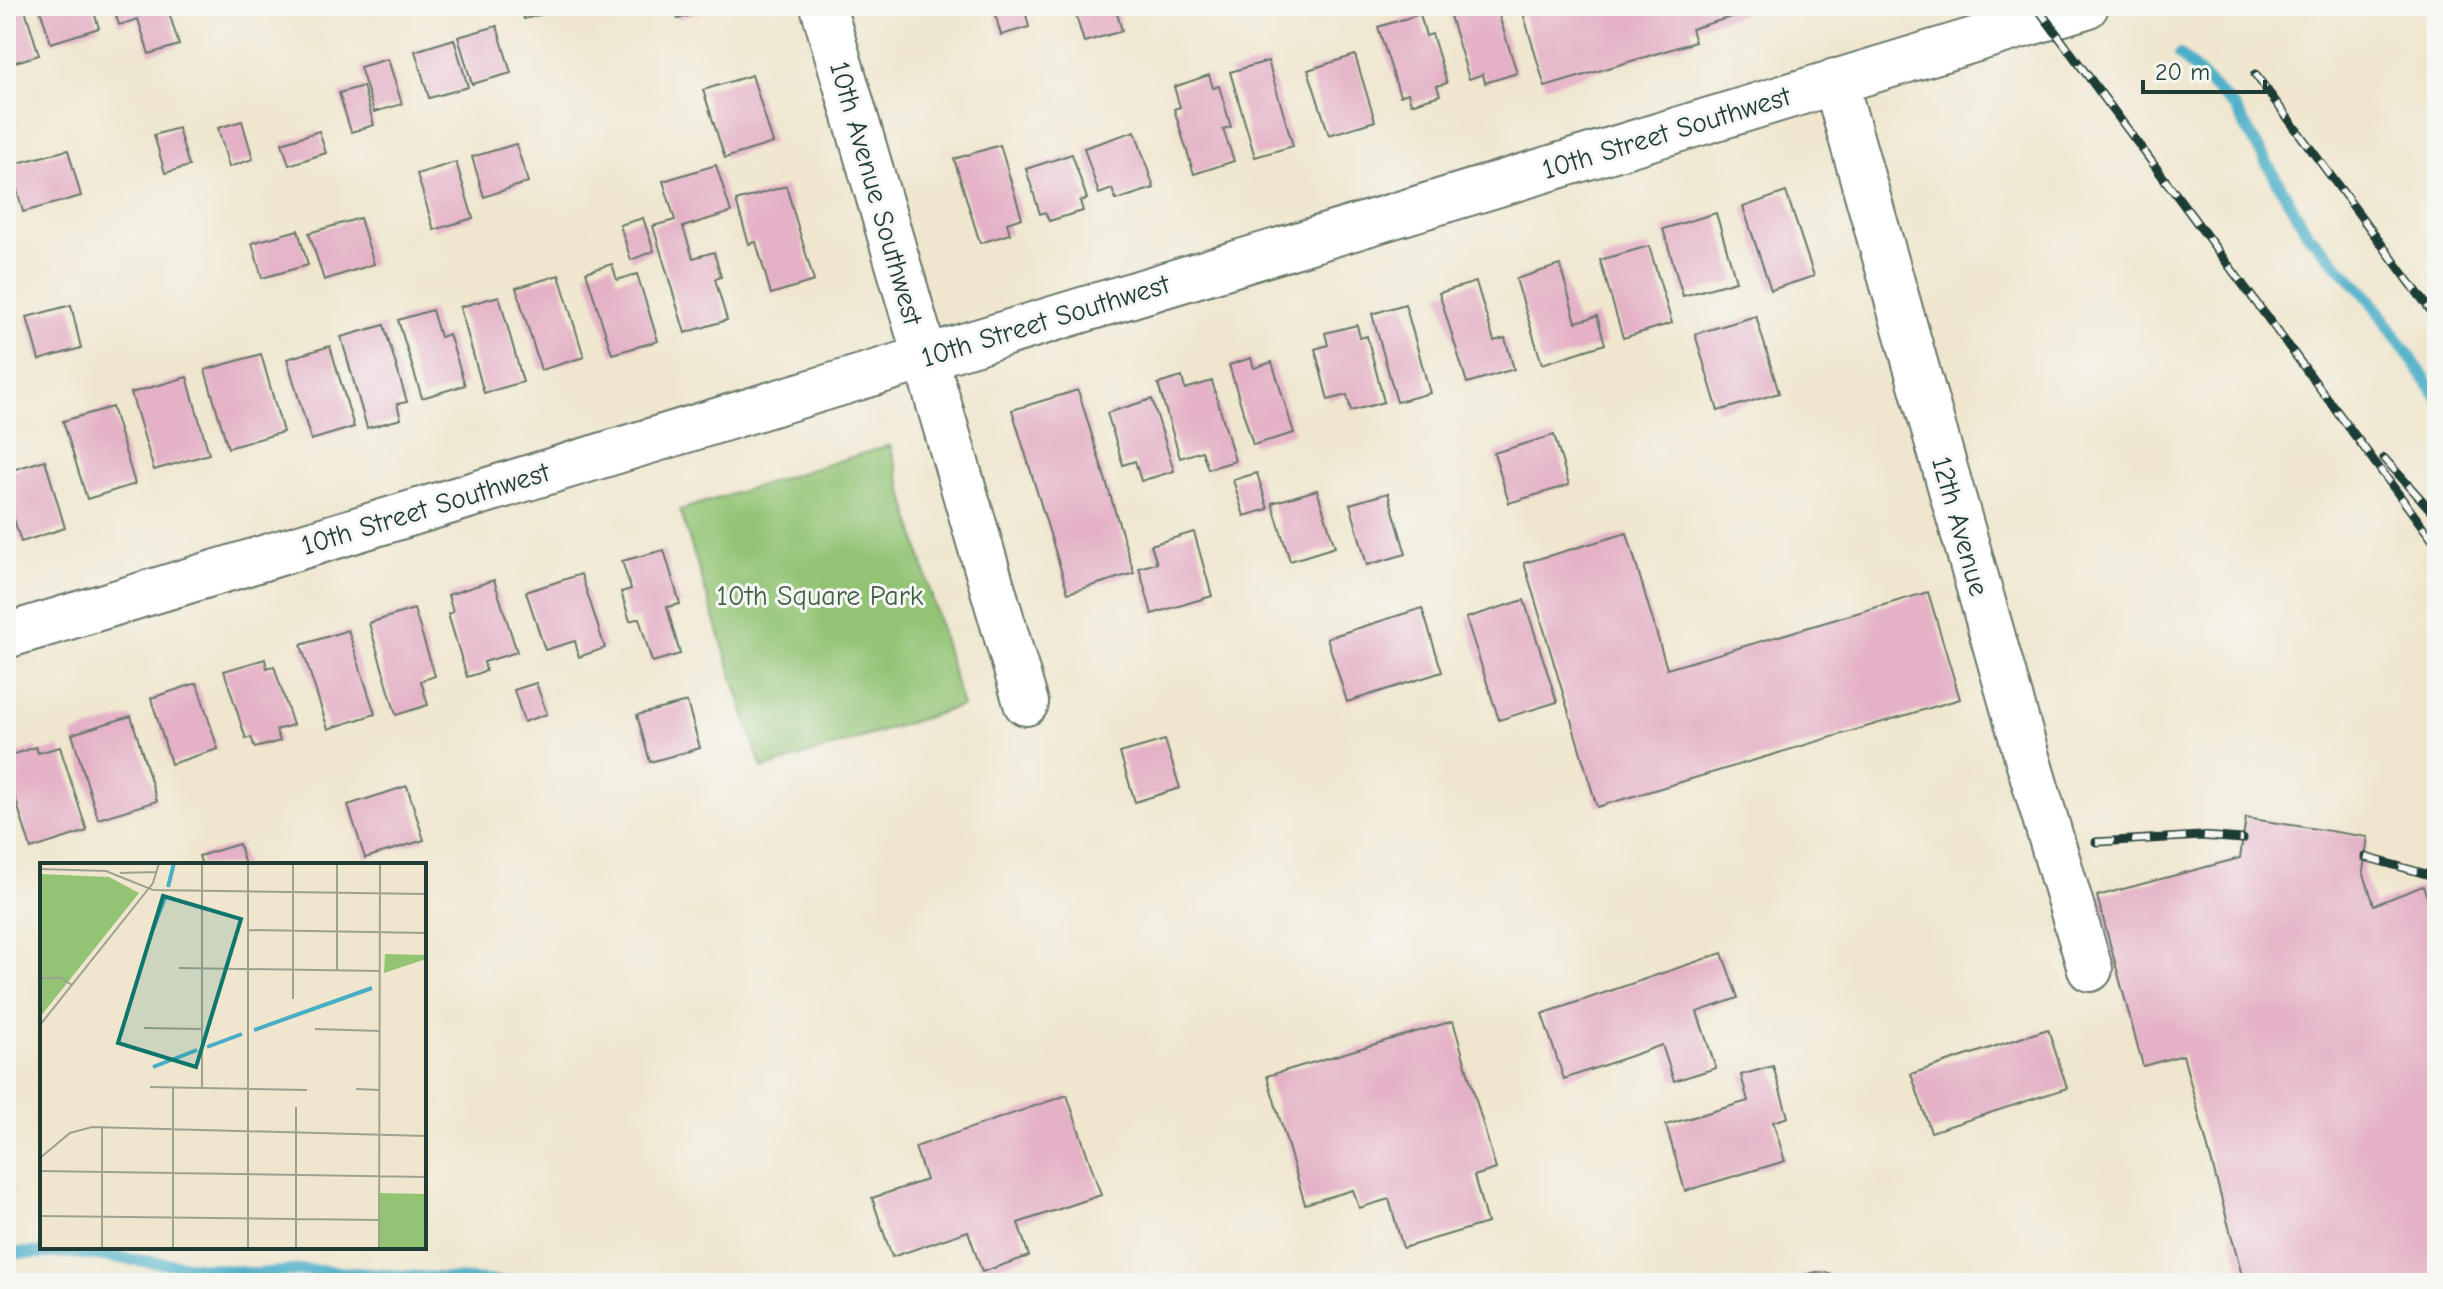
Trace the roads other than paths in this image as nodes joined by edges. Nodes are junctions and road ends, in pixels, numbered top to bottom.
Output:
1 (823, 6) edge
2 (2086, 6) edge
3 (1835, 81) junction
4 (925, 357) junction
5 (6, 636) edge
6 (1026, 703) dead end
7 (2090, 969) dead end

1 - 4 street, 10th Avenue Southwest
2 - 3 street, 10th Street Southwest
3 - 4 street, 10th Street Southwest
3 - 7 street, 12th Avenue
4 - 5 street, 10th Street Southwest
4 - 6 street, 10th Avenue Southwest

